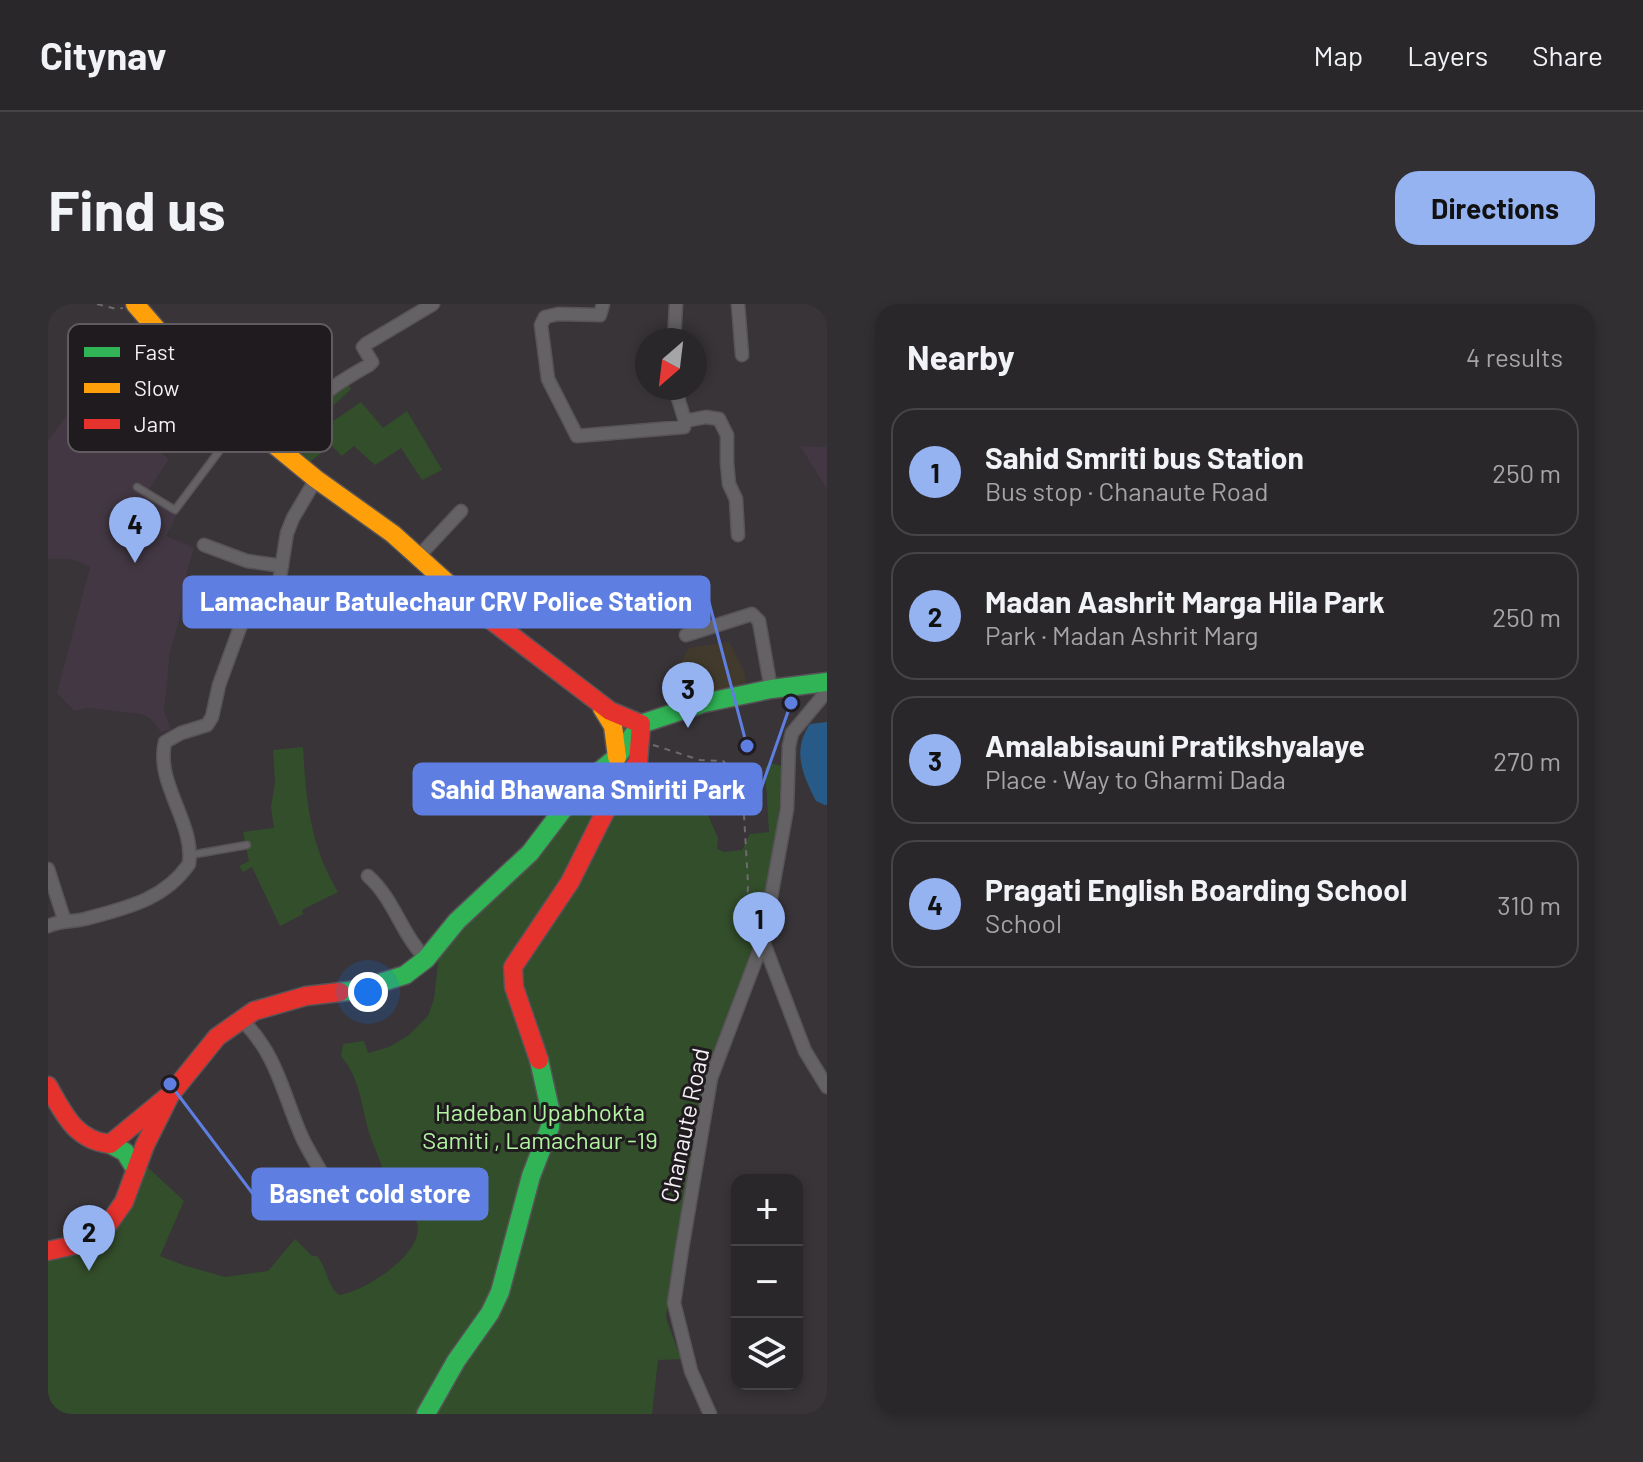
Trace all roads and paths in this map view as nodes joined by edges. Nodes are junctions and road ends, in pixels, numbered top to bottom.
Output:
1 (97, 304) edge
2 (433, 304) edge
3 (603, 304) edge
4 (676, 304) edge
5 (738, 304) edge
6 (131, 306) edge
7 (148, 324) edge
8 (675, 328) edge
9 (742, 355) dead end
10 (332, 388) edge
11 (679, 400) edge
12 (685, 421) junction
13 (218, 452) edge
14 (283, 452) edge
15 (316, 479) junction
16 (137, 487) dead end
17 (461, 511) dead end
18 (738, 535) dead end
19 (204, 545) dead end
20 (419, 556) junction
21 (282, 566) junction
22 (686, 635) dead end
23 (827, 682) edge
24 (771, 689) junction
25 (827, 691) edge
26 (598, 702) junction
27 (640, 733) junction
28 (617, 757) junction
29 (247, 845) dead end
30 (190, 855) junction
31 (48, 869) edge
32 (368, 876) dead end
33 (64, 919) junction
34 (48, 926) edge
35 (763, 941) junction
36 (426, 959) junction
37 (242, 1020) junction
38 (48, 1086) edge
39 (827, 1087) edge
40 (170, 1095) junction
41 (110, 1144) junction
42 (136, 1170) junction
43 (335, 1201) dead end
44 (48, 1251) edge
45 (426, 1414) edge
46 (710, 1414) edge

1 - 6 path
2 - 10 street
3 - 12 street
4 - 8 street
5 - 9 street
6 - 7 main road
11 - 12 street
12 - 18 street
13 - 16 lane
14 - 15 main road
15 - 20 main road
15 - 21 street
17 - 20 street
19 - 21 street
20 - 26 main road
21 - 30 street
22 - 24 street
23 - 24 main road
24 - 27 main road
25 - 35 street, Chanaute Road
26 - 27 main road
26 - 28 main road
27 - 28 main road
27 - 35 path
27 - 45 main road
28 - 36 main road
29 - 30 lane
30 - 33 street
31 - 33 street
32 - 36 street
33 - 34 street
35 - 39 street
35 - 46 street, Chanaute Road
36 - 37 main road
37 - 40 main road
37 - 43 street
38 - 41 main road
40 - 41 main road
40 - 42 main road
41 - 42 main road
42 - 44 main road

